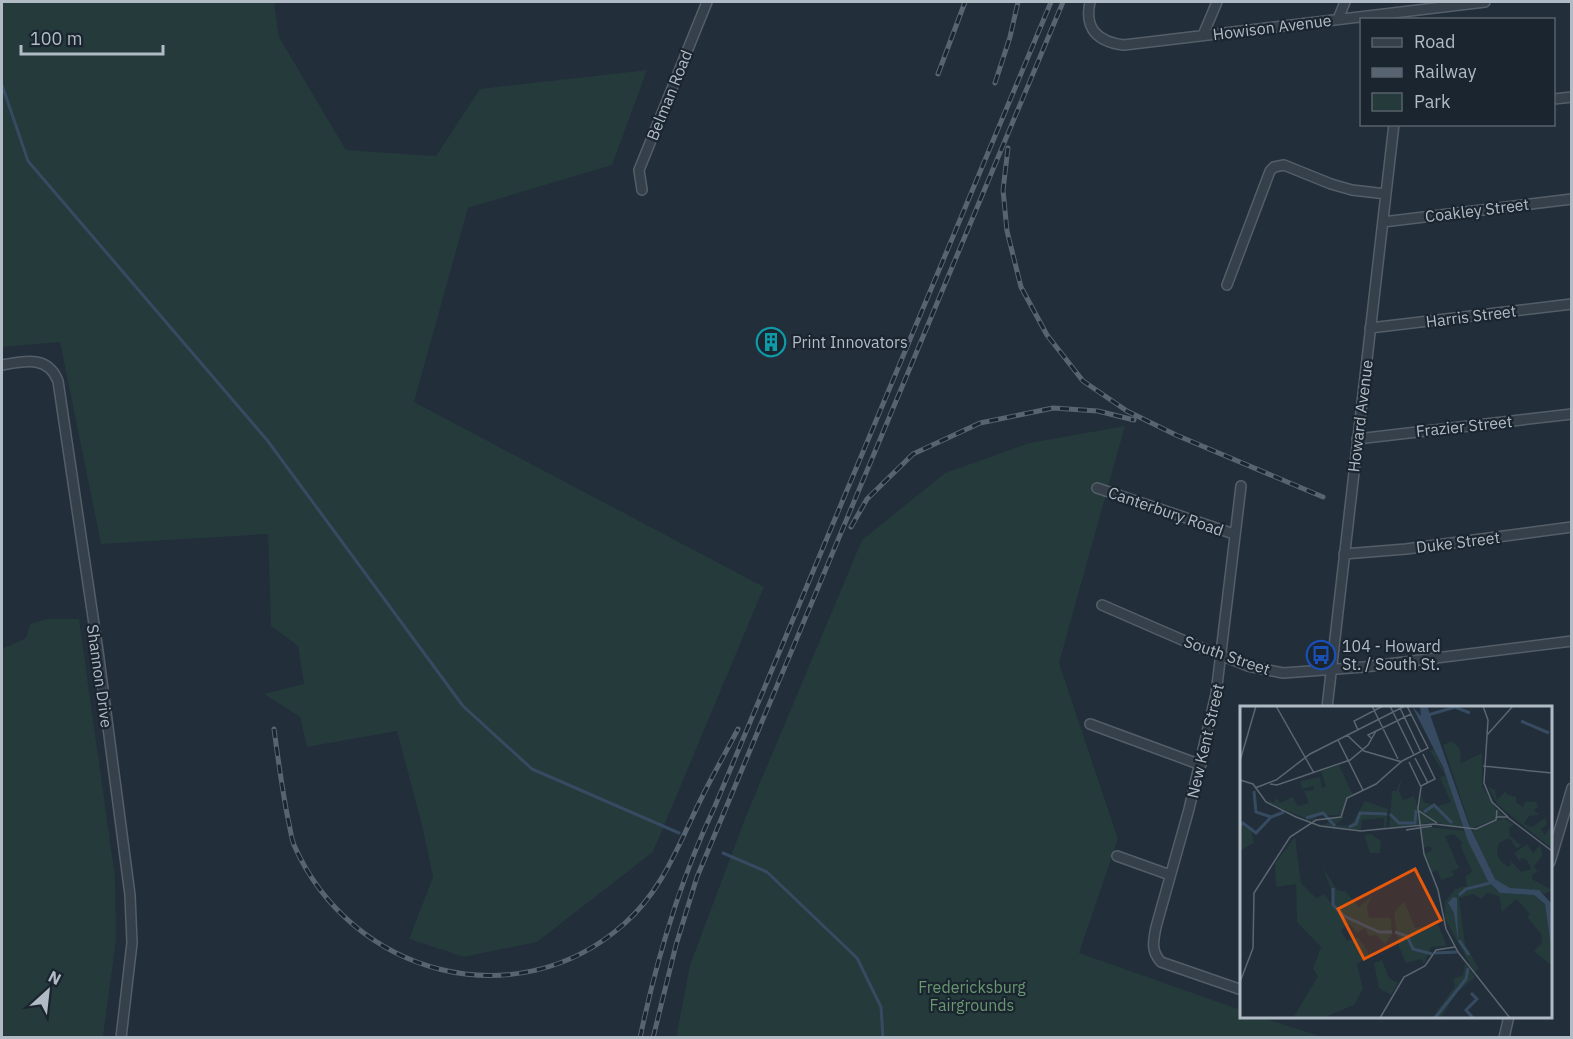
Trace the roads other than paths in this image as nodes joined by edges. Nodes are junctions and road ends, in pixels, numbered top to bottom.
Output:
1 (707, 2) edge
2 (1090, 2) edge
3 (1217, 2) edge
4 (1345, 2) edge
5 (1485, 2) edge
6 (1465, 3) edge
7 (1409, 15) edge
8 (1338, 19) junction
9 (1203, 35) junction
10 (1572, 97) edge
11 (1555, 99) edge
12 (1394, 126) edge
13 (642, 190) dead end
14 (1386, 194) junction
15 (1572, 199) edge
16 (1383, 222) junction
17 (1227, 285) dead end
18 (1572, 304) edge
19 (1370, 328) junction
20 (2, 365) edge
21 (1572, 414) edge
22 (1357, 439) junction
23 (1240, 486) dead end
24 (1097, 488) dead end
25 (1572, 527) edge
26 (1234, 534) junction
27 (1344, 554) junction
28 (1102, 605) dead end
29 (1572, 641) edge
30 (1221, 656) junction
31 (1331, 670) junction
32 (1327, 706) edge
33 (1090, 724) dead end
34 (1201, 765) junction
35 (1572, 788) edge
36 (1570, 800) edge
37 (1118, 856) dead end
38 (1552, 859) edge
39 (1170, 875) junction
40 (1240, 989) edge
41 (1509, 1018) edge
42 (121, 1038) edge
43 (1504, 1038) edge

1 - 13 street, Belman Road
2 - 9 street, Howison Avenue
3 - 9 street
4 - 8 street
5 - 6 street, Howison Avenue
6 - 7 street, Howison Avenue
7 - 8 street, Howison Avenue
8 - 9 street, Howison Avenue
10 - 11 street
12 - 14 street, Howard Avenue
14 - 16 street, Howard Avenue
14 - 17 street
15 - 16 street, Coakley Street
16 - 19 street, Howard Avenue
18 - 19 street, Harris Street
19 - 22 street, Howard Avenue
20 - 42 street, Shannon Drive
21 - 22 street, Frazier Street
22 - 27 street, Howard Avenue
23 - 26 street, New Kent Street
24 - 26 street, Canterbury Road
25 - 27 street, Duke Street
26 - 30 street, New Kent Street
27 - 31 street, Howard Avenue
28 - 30 street, South Street
29 - 31 street, South Street
30 - 31 street, South Street
30 - 34 street, New Kent Street
31 - 32 street, Howard Avenue
33 - 34 street
34 - 39 street, New Kent Street
35 - 36 street
36 - 38 street
37 - 39 street
39 - 40 street, New Kent Street
41 - 43 street

